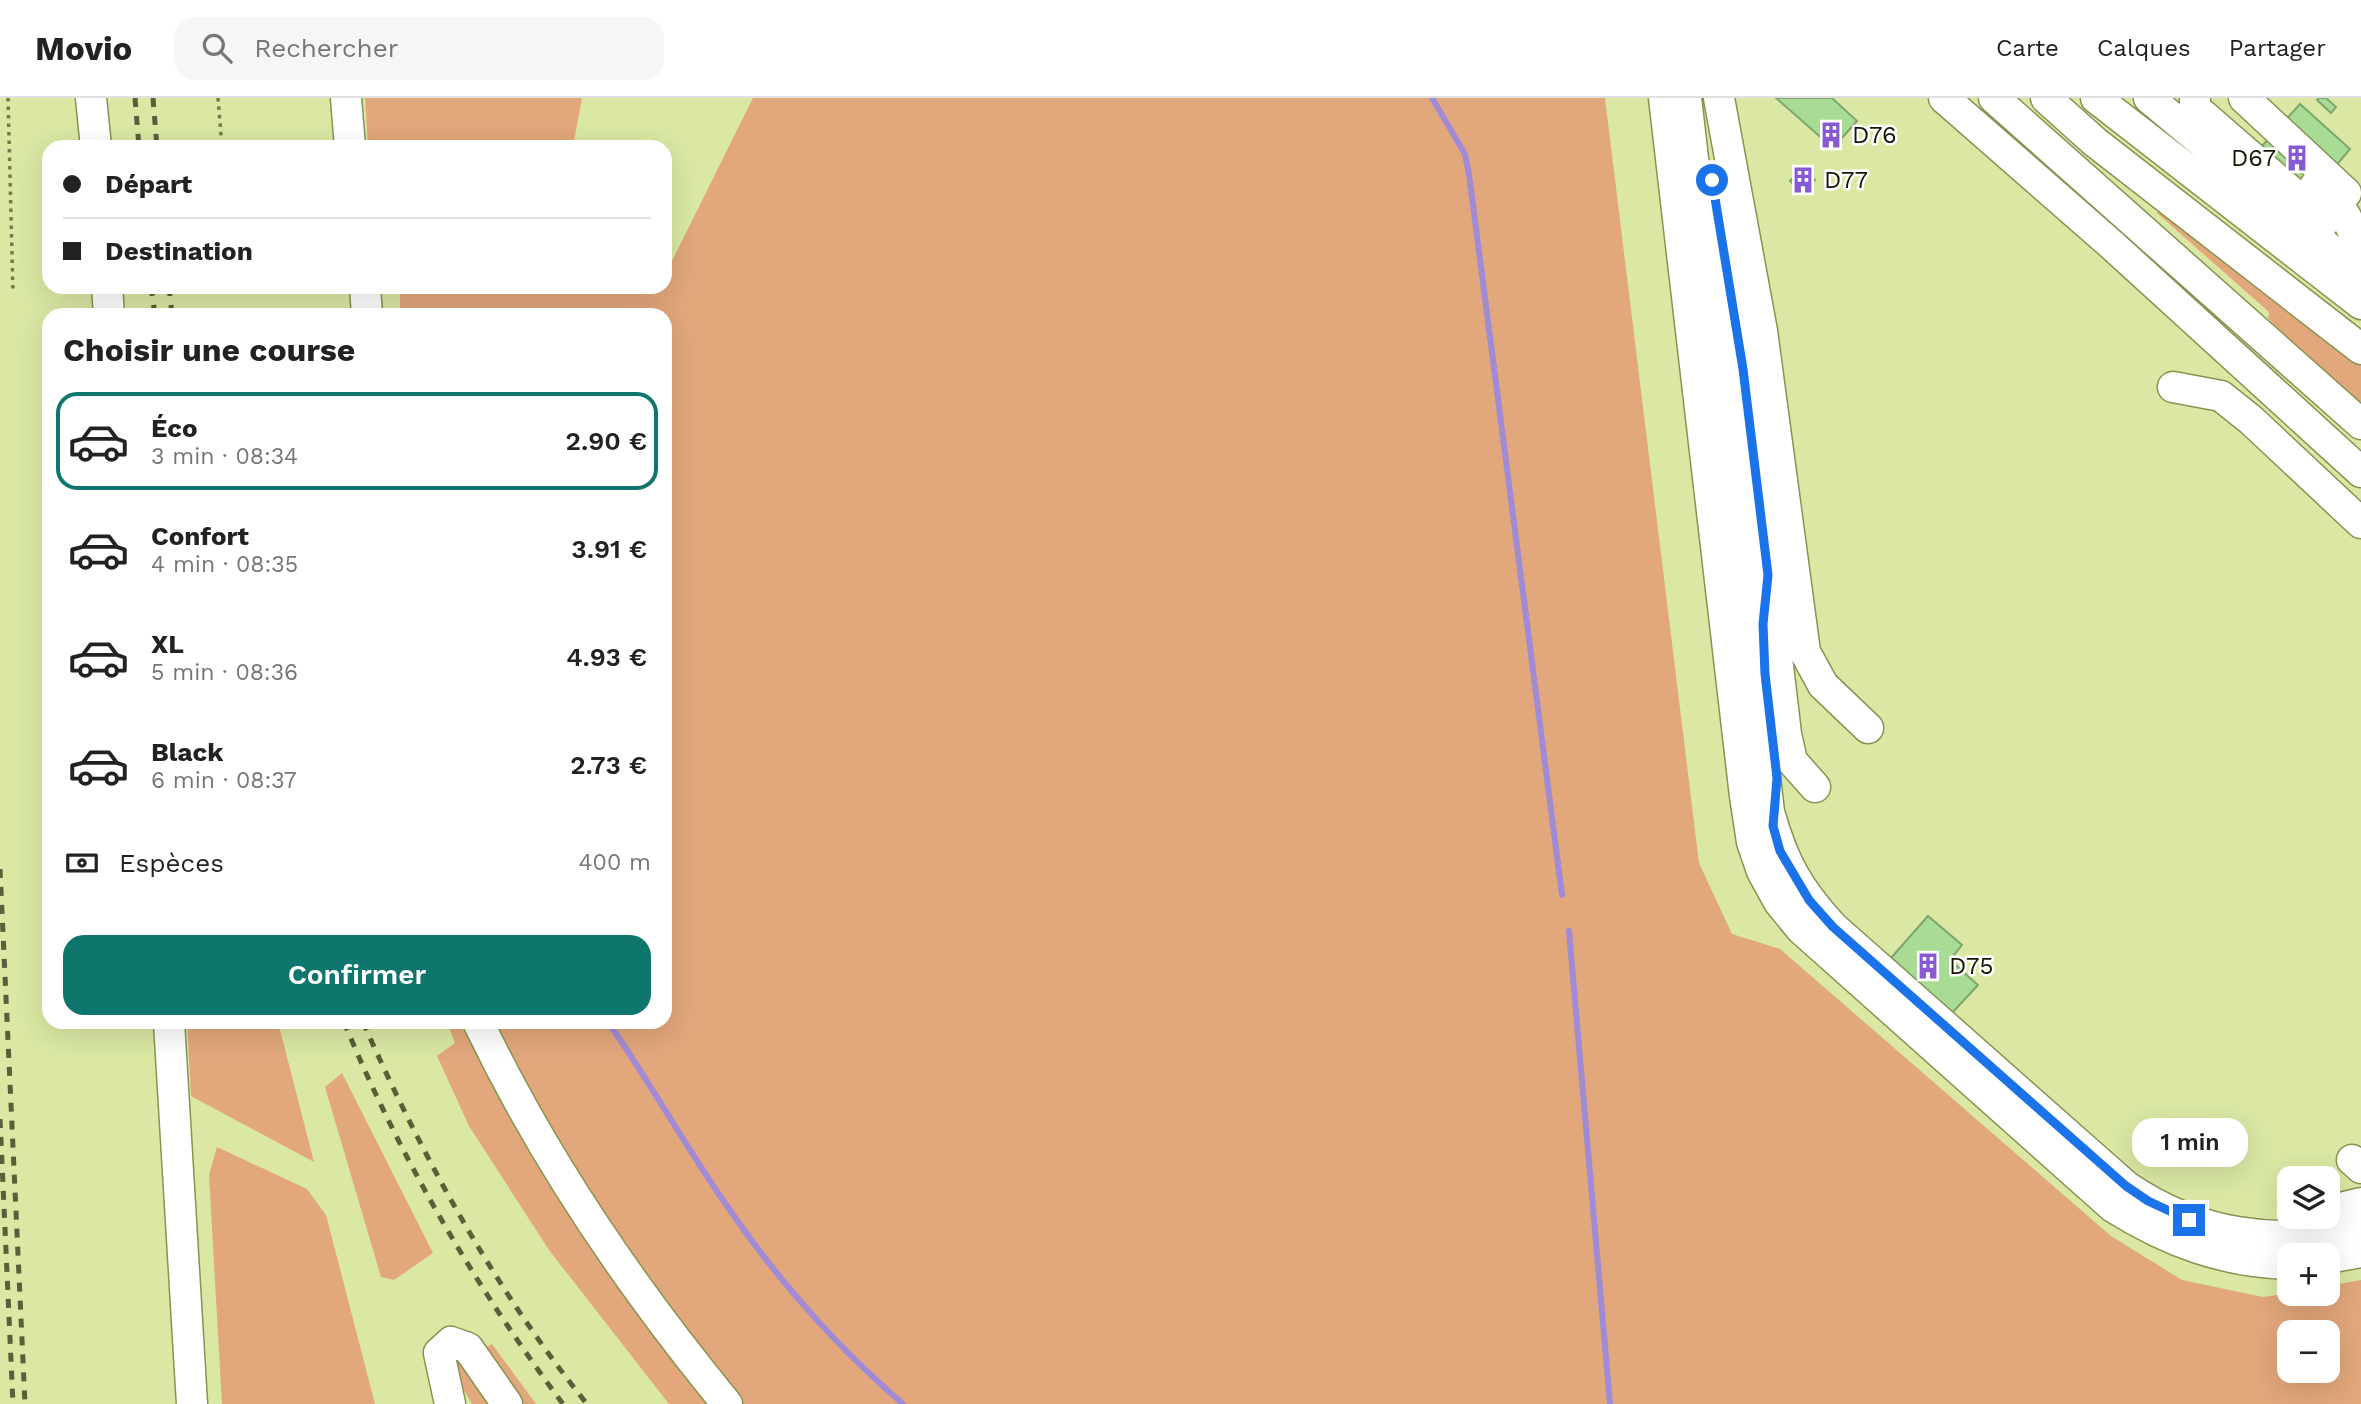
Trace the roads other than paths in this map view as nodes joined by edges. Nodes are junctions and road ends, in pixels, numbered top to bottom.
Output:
1 (91, 98) edge
2 (346, 98) edge
3 (1664, 98) edge
4 (1686, 98) edge
5 (1695, 98) edge
6 (1719, 98) edge
7 (1739, 98) edge
8 (1944, 98) edge
9 (1964, 98) edge
10 (1970, 98) edge
11 (1994, 98) edge
12 (2046, 98) edge
13 (2069, 98) edge
14 (2096, 98) edge
15 (2149, 98) edge
16 (2195, 98) edge
17 (2215, 98) edge
18 (2244, 98) edge
19 (2271, 98) edge
20 (2123, 110) edge
21 (95, 140) edge
22 (349, 140) edge
23 (2361, 197) edge
24 (2361, 226) edge
25 (2119, 233) junction
26 (2361, 248) edge
27 (2361, 265) edge
28 (2361, 275) edge
29 (2361, 290) edge
30 (2361, 304) edge
31 (2361, 317) edge
32 (2361, 333) edge
33 (2361, 349) edge
34 (2173, 387) dead end
35 (2221, 396) junction
36 (2361, 424) edge
37 (2361, 446) edge
38 (1782, 467) junction
39 (2360, 485) edge
40 (2361, 523) edge
41 (1768, 575) junction
42 (1868, 728) dead end
43 (1815, 787) dead end
44 (1773, 826) junction
45 (169, 1029) edge
46 (482, 1029) edge
47 (2361, 1203) edge
48 (2340, 1208) edge
49 (2361, 1224) edge
50 (2361, 1252) edge
51 (2340, 1256) edge
52 (2277, 1263) edge
53 (192, 1404) edge
54 (450, 1404) edge
55 (507, 1404) edge
56 (727, 1404) edge

1 - 21 lane
2 - 22 lane
3 - 52 lane
4 - 44 lane
5 - 41 lane
6 - 38 lane
7 - 38 lane
8 - 39 lane
9 - 25 lane
10 - 25 lane
11 - 36 lane
12 - 33 lane
13 - 32 lane
14 - 20 lane
15 - 28 lane
16 - 27 lane
17 - 26 lane
18 - 24 lane
19 - 23 lane
20 - 29 lane
20 - 30 lane
20 - 31 lane
25 - 37 lane
34 - 35 lane
35 - 39 lane
35 - 40 lane
38 - 42 lane
41 - 43 lane
41 - 44 lane
44 - 49 lane
45 - 53 lane
46 - 56 lane
47 - 48 lane
50 - 51 lane
54 - 55 lane

